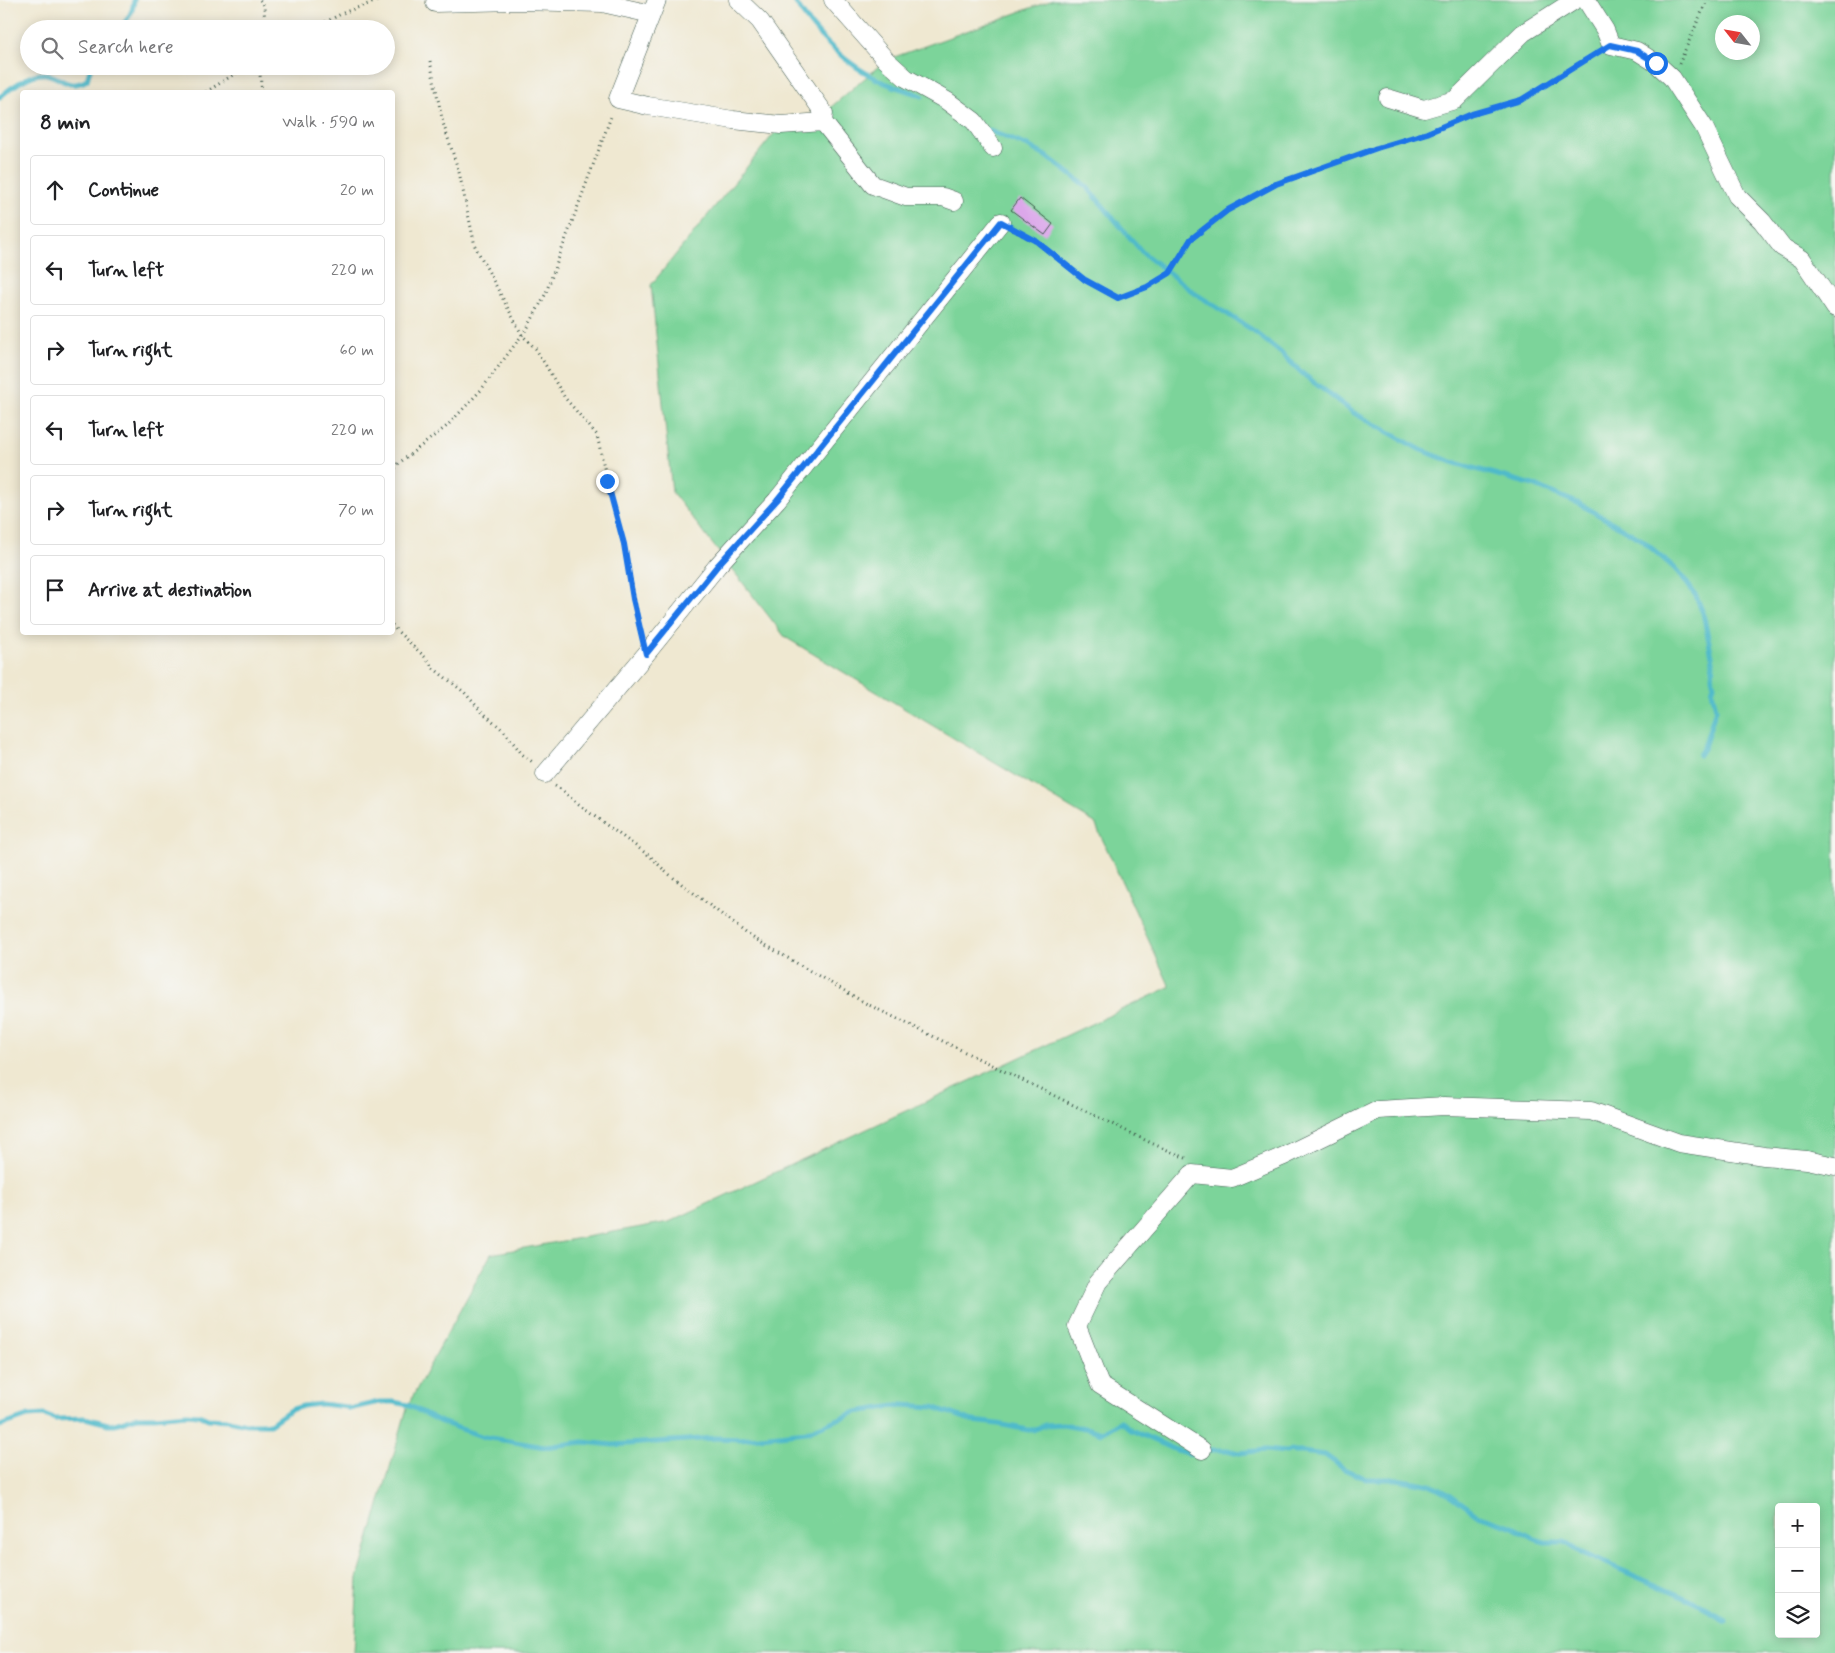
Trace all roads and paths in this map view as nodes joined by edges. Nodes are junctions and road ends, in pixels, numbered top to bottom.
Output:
1 (260, 0) edge
2 (380, 0) edge
3 (738, 0) edge
4 (833, 0) edge
5 (1575, 0) edge
6 (1586, 0) edge
7 (1707, 0) edge
8 (435, 3) dead end
9 (654, 7) edge
10 (265, 20) edge
11 (329, 20) edge
12 (1610, 45) junction
13 (430, 61) dead end
14 (233, 75) edge
15 (260, 75) edge
16 (1672, 78) junction
17 (209, 90) edge
18 (262, 90) edge
19 (1388, 98) dead end
20 (618, 99) junction
21 (823, 122) junction
22 (993, 148) dead end
23 (954, 201) dead end
24 (1001, 222) joint
25 (1835, 308) edge
26 (522, 335) junction
27 (395, 468) edge
28 (395, 629) edge
29 (646, 654) junction
30 (545, 774) junction
31 (1187, 1159) dead end
32 (1835, 1166) edge
33 (1202, 1450) dead end

1 - 10 path
2 - 11 path
3 - 21 street
4 - 22 street
5 - 19 street
6 - 12 street
7 - 16 path
8 - 9 street
9 - 20 street
12 - 16 street
12 - 24 path
13 - 26 path
14 - 17 path
15 - 18 path
16 - 25 street
20 - 21 street
20 - 26 path
21 - 23 street
24 - 29 street
26 - 27 path
26 - 29 path
28 - 30 path
29 - 30 street
30 - 31 path
32 - 33 street

